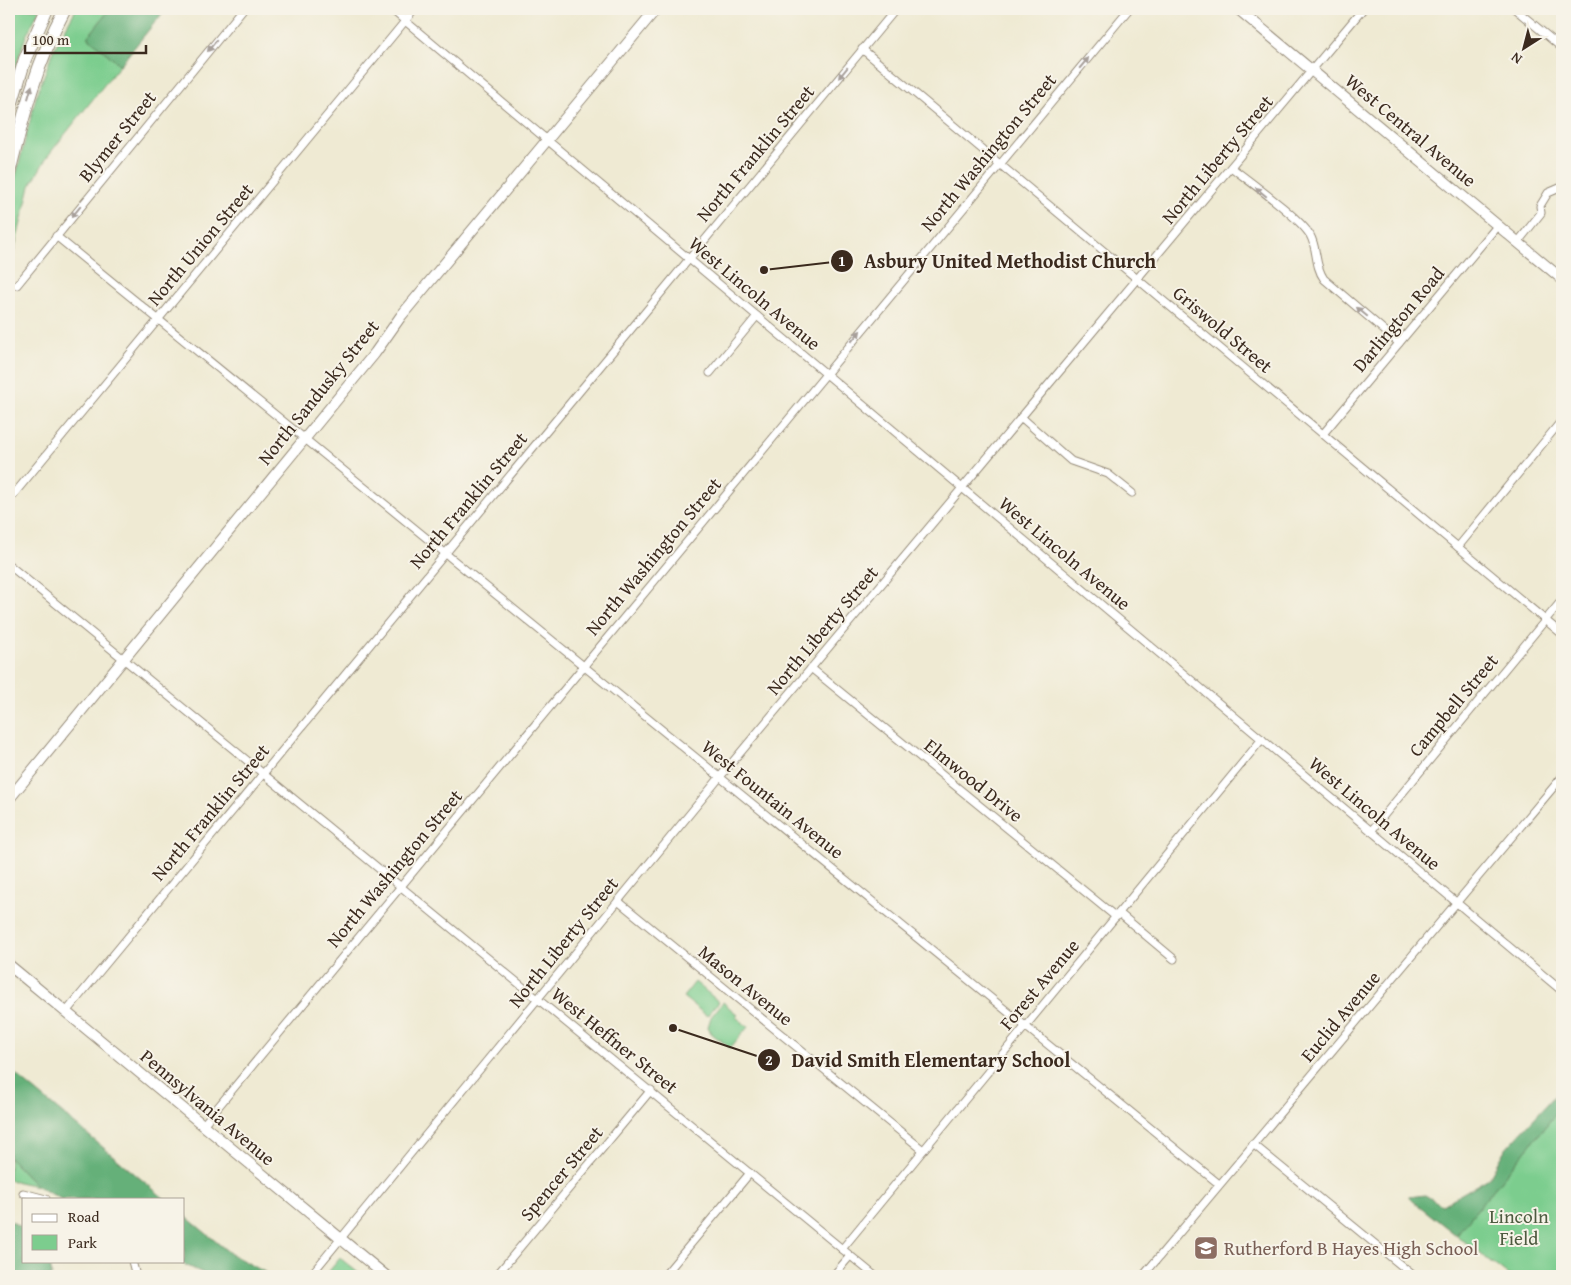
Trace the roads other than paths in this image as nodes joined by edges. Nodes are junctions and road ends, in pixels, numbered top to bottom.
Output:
1 (47, 9) edge
2 (65, 9) edge
3 (244, 9) edge
4 (391, 9) edge
5 (415, 9) edge
6 (656, 9) edge
7 (896, 9) edge
8 (1129, 9) edge
9 (1238, 9) edge
10 (1363, 9) edge
11 (1515, 9) edge
12 (405, 21) junction
13 (1562, 48) edge
14 (862, 49) junction
15 (1312, 70) junction
16 (9, 112) edge
17 (547, 140) junction
18 (999, 164) junction
19 (1231, 167) junction
20 (9, 173) edge
21 (1562, 187) edge
22 (1498, 226) junction
23 (56, 236) junction
24 (1518, 242) junction
25 (689, 258) junction
26 (1137, 278) junction
27 (1562, 278) edge
28 (16, 285) dead end
29 (757, 316) junction
30 (159, 319) junction
31 (1399, 343) junction
32 (710, 373) dead end
33 (825, 373) junction
34 (1021, 417) junction
35 (1562, 420) edge
36 (1323, 434) junction
37 (305, 438) junction
38 (962, 488) junction
39 (1132, 493) dead end
40 (9, 500) edge
41 (1458, 547) junction
42 (446, 552) junction
43 (9, 565) edge
44 (1562, 600) edge
45 (1546, 620) junction
46 (1562, 634) edge
47 (124, 659) junction
48 (583, 665) junction
49 (811, 668) junction
50 (1262, 739) junction
51 (263, 773) junction
52 (720, 777) junction
53 (1562, 777) edge
54 (9, 799) edge
55 (1371, 831) junction
56 (401, 886) junction
57 (618, 901) junction
58 (1456, 903) junction
59 (1117, 915) junction
60 (1174, 959) dead end
61 (9, 965) edge
62 (1561, 988) edge
63 (538, 998) junction
64 (66, 1012) junction
65 (1025, 1026) junction
66 (651, 1090) junction
67 (203, 1125) junction
68 (1253, 1144) junction
69 (923, 1150) junction
70 (750, 1173) junction
71 (1219, 1184) junction
72 (23, 1193) dead end
73 (42, 1198) edge
74 (340, 1239) junction
75 (842, 1249) junction
76 (850, 1256) junction
77 (132, 1262) edge
78 (136, 1276) edge
79 (310, 1276) edge
80 (386, 1276) edge
81 (496, 1276) edge
82 (664, 1276) edge
83 (833, 1276) edge
84 (875, 1276) edge
85 (1143, 1276) edge
86 (1414, 1276) edge

1 - 16 highway
20 -> 2 highway
3 -> 23 street, Blymer Street
4 - 12 street, West Lincoln Avenue
5 - 12 street, North Union Street
6 - 17 street, North Sandusky Street
7 - 14 street, North Franklin Street
18 -> 8 street, North Washington Street
9 - 15 street, West Central Avenue
10 - 15 street, North Liberty Street
11 - 13 street
12 - 17 street, West Lincoln Avenue
12 - 30 street, North Union Street
14 - 18 street, Griswold Street
14 -> 25 street, North Franklin Street
15 - 19 street, North Liberty Street
15 - 22 street, West Central Avenue
17 - 25 street, West Lincoln Avenue
17 - 37 street, North Sandusky Street
18 - 26 street, Griswold Street
33 -> 18 street, North Washington Street
19 - 26 street, North Liberty Street
31 -> 19 street
21 - 24 street
22 - 24 street, West Central Avenue
22 - 31 street, Darlington Road
23 - 28 street, Blymer Street
23 - 30 street, West Fountain Avenue
24 - 27 street, West Central Avenue
25 - 29 street, West Lincoln Avenue
25 - 42 street, North Franklin Street
26 - 34 street, North Liberty Street
26 - 36 street, Griswold Street
29 - 32 street
29 - 33 street, West Lincoln Avenue
30 - 37 street, West Fountain Avenue
30 - 40 street, North Union Street
31 - 36 street, Darlington Road
33 - 38 street, West Lincoln Avenue
33 - 48 street, North Washington Street
34 - 38 street, North Liberty Street
34 - 39 street
35 - 41 street
36 - 41 street, Griswold Street
37 - 42 street, West Fountain Avenue
37 - 47 street, North Sandusky Street
38 - 49 street, North Liberty Street
38 - 50 street, West Lincoln Avenue
41 - 45 street, Griswold Street
42 - 48 street, West Fountain Avenue
42 - 51 street, North Franklin Street
43 - 47 street, West Heffner Street
44 - 45 street, Campbell Street
45 - 46 street, Griswold Street
45 - 55 street, Campbell Street
47 - 51 street, West Heffner Street
47 - 54 street, North Sandusky Street
48 - 52 street, West Fountain Avenue
48 - 56 street, North Washington Street
49 - 52 street, North Liberty Street
49 - 59 street, Elmwood Drive
50 - 55 street, West Lincoln Avenue
50 - 59 street, Forest Avenue
51 - 56 street, West Heffner Street
51 - 64 street, North Franklin Street
52 - 57 street, North Liberty Street
52 - 65 street, West Fountain Avenue
53 - 58 street, Euclid Avenue
55 - 58 street, West Lincoln Avenue
56 - 63 street, West Heffner Street
56 - 67 street, North Washington Street
57 - 63 street, North Liberty Street
57 - 69 street, Mason Avenue
58 - 62 street, West Lincoln Avenue
58 - 68 street, Euclid Avenue
59 - 60 street, Elmwood Drive
59 - 65 street, Forest Avenue
61 - 64 street, Pennsylvania Avenue
63 - 66 street, West Heffner Street
63 - 74 street, North Liberty Street
64 - 67 street, Pennsylvania Avenue
65 - 69 street, Forest Avenue
65 - 71 street, West Fountain Avenue
66 - 70 street, West Heffner Street
66 - 81 street, Spencer Street
67 - 74 street, Pennsylvania Avenue
68 - 71 street, Euclid Avenue
68 - 86 street
69 - 75 street, Forest Avenue
70 - 75 street, West Heffner Street
70 - 82 street
71 - 85 street, Euclid Avenue
72 - 73 street
74 - 79 street, North Liberty Street
74 - 80 street, Pennsylvania Avenue
75 - 76 street, West Heffner Street
76 - 83 street
76 - 84 street, West Heffner Street
77 - 78 street

